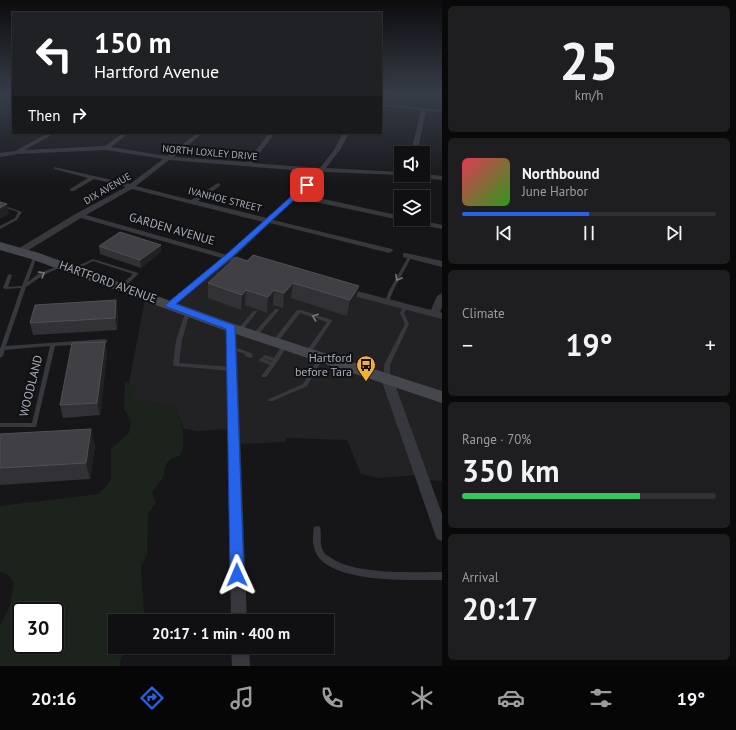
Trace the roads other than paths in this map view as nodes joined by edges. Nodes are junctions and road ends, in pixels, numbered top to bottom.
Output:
1 (420, 125) edge
2 (50, 134) edge
3 (125, 134) edge
4 (199, 134) edge
5 (271, 134) edge
6 (345, 134) edge
7 (416, 146) edge
8 (106, 148) junction
9 (17, 152) junction
10 (0, 155) edge
11 (170, 158) junction
12 (248, 165) junction
13 (56, 168) dead end
14 (322, 170) junction
15 (394, 174) edge
16 (430, 177) edge
17 (94, 178) junction
18 (442, 178) edge
19 (218, 185) dead end
20 (132, 187) junction
21 (72, 190) dead end
22 (296, 195) junction
23 (192, 202) junction
24 (0, 205) edge
25 (80, 215) junction
26 (394, 216) edge
27 (268, 221) junction
28 (430, 224) edge
29 (442, 227) edge
30 (0, 228) edge
31 (0, 246) edge
32 (389, 251) dead end
33 (19, 252) junction
34 (442, 254) edge
35 (36, 256) junction
36 (408, 256) joint
37 (228, 257) junction
38 (440, 263) edge
39 (258, 266) edge
40 (68, 267) junction
41 (10, 275) dead end
42 (24, 287) junction
43 (333, 288) edge
44 (442, 296) edge
45 (387, 302) junction
46 (170, 305) junction
47 (406, 306) junction
48 (277, 310) dead end
49 (188, 312) junction
50 (255, 312) dead end
51 (438, 315) edge
52 (235, 329) junction
53 (256, 335) junction
54 (105, 341) edge
55 (53, 344) junction
56 (281, 344) junction
57 (2, 348) junction
58 (231, 348) junction
59 (250, 354) dead end
60 (315, 355) junction
61 (0, 356) edge
62 (264, 358) dead end
63 (274, 362) junction
64 (232, 369) junction
65 (264, 376) dead end
66 (387, 379) junction
67 (442, 397) edge
68 (271, 400) dead end
69 (0, 426) edge
70 (318, 529) dead end
71 (442, 534) edge
72 (442, 576) edge
73 (239, 614) edge
74 (240, 654) edge
75 (241, 666) edge

1 - 7 street
2 - 9 street
3 - 8 street
4 - 11 street, DIX AVENUE
5 - 12 street
6 - 14 street
8 - 9 street, NORTH LOXLEY DRIVE
8 - 11 street, NORTH LOXLEY DRIVE
9 - 10 street
11 - 12 street, NORTH LOXLEY DRIVE
11 - 20 street, DIX AVENUE
12 - 14 street, NORTH LOXLEY DRIVE
13 - 17 street, IVANHOE STREET
14 - 15 street, NORTH LOXLEY DRIVE
14 - 22 street
16 - 18 street
17 - 20 street, IVANHOE STREET
17 - 21 street
19 - 23 street
20 - 23 street, IVANHOE STREET
20 - 25 street, DIX AVENUE
22 - 26 street
22 - 27 street
23 - 27 street, IVANHOE STREET
24 - 30 lane
25 - 33 street, DIX AVENUE
25 - 37 street, GARDEN AVENUE
27 - 32 street, IVANHOE STREET
27 - 37 street
28 - 29 street
31 - 33 main road, HARTFORD AVENUE
33 - 35 main road, HARTFORD AVENUE
34 - 38 street
35 - 40 main road, HARTFORD AVENUE
35 - 42 lane
36 - 38 street
36 -> 45 lane
37 - 39 street, GARDEN AVENUE
37 - 46 street
42 -> 40 lane
40 - 46 main road, HARTFORD AVENUE
41 - 42 lane
42 - 57 lane
43 - 45 street
44 - 51 street
45 - 47 street
46 - 49 main road, HARTFORD AVENUE
47 - 51 street
47 - 66 lane
48 - 53 lane
49 - 52 main road, HARTFORD AVENUE
49 - 64 lane
50 - 52 lane
52 - 53 main road, HARTFORD AVENUE
52 - 58 street
53 - 56 main road, HARTFORD AVENUE
54 - 55 lane, WOODLAND
55 - 57 lane, WOODLAND
55 - 69 lane, WOODLAND
56 - 60 main road, HARTFORD AVENUE
60 -> 56 lane
56 - 63 lane
57 - 61 lane
58 - 59 lane
58 - 64 street
60 - 66 main road, HARTFORD AVENUE
60 - 68 lane
62 - 63 lane
63 - 65 lane
64 - 73 street
66 - 67 main road, HARTFORD AVENUE
66 - 71 street
70 - 72 lane
74 - 75 street

